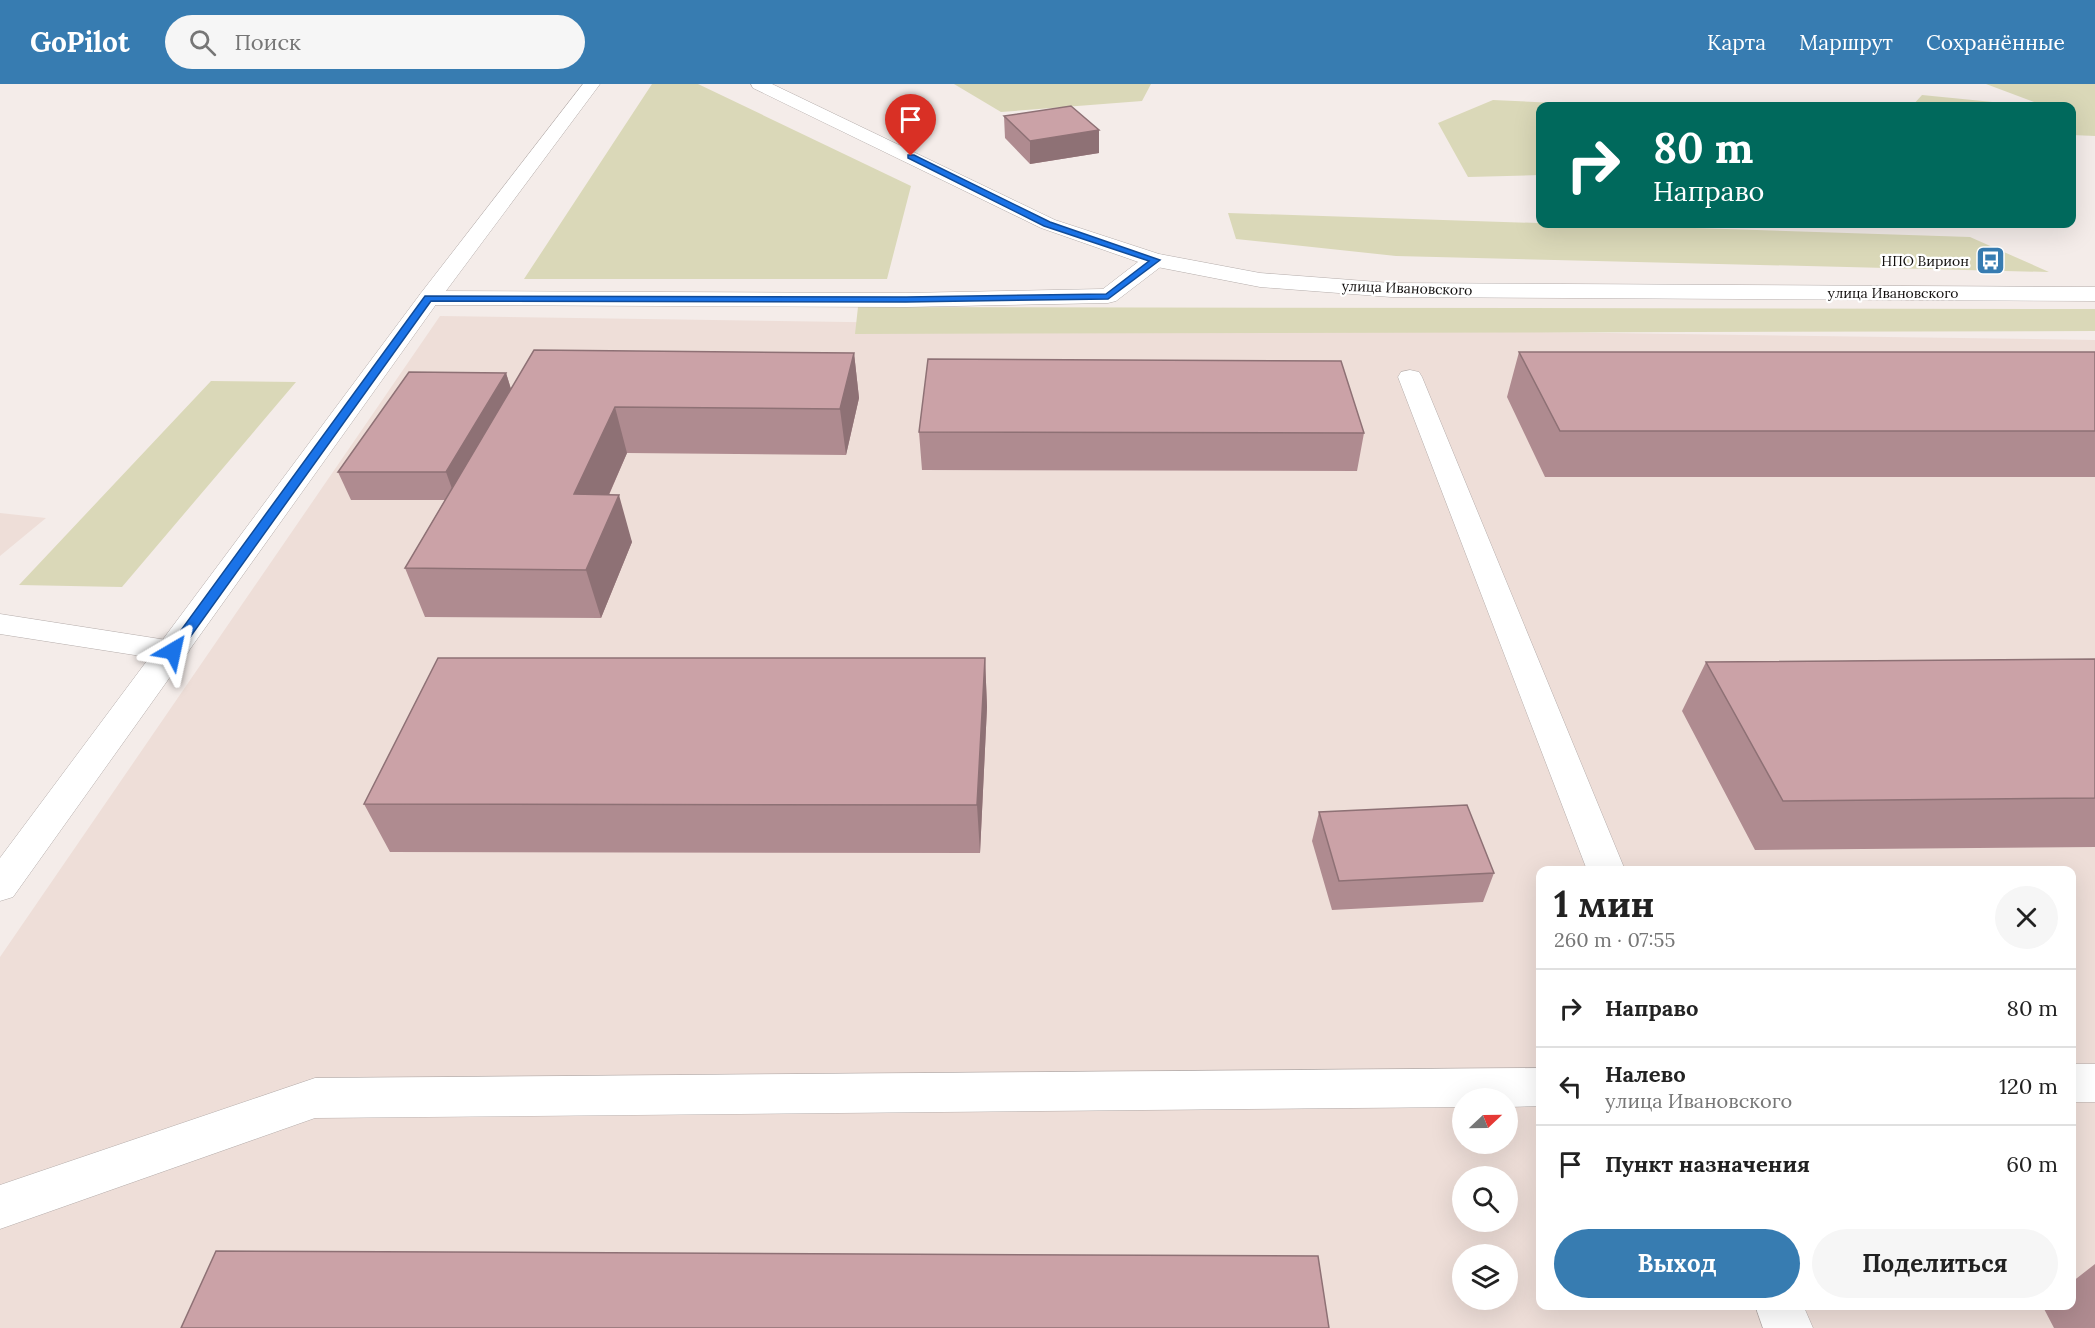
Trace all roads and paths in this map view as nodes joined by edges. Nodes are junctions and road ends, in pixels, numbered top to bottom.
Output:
1 (592, 84) edge
2 (759, 84) edge
3 (1155, 260) junction
4 (2095, 294) edge
5 (429, 298) junction
6 (1410, 377) dead end
7 (0, 624) edge
8 (173, 651) junction
9 (1604, 866) edge
10 (0, 886) edge
11 (2076, 1083) edge
12 (2095, 1083) edge
13 (1536, 1087) edge
14 (0, 1206) edge
15 (1781, 1310) edge
16 (1788, 1328) edge

1 - 5 main road
2 - 3 main road, улица Ивановского
3 - 4 main road, улица Ивановского
3 - 5 main road
5 - 8 main road
6 - 9 main road
7 - 8 main road
8 - 10 main road
11 - 12 main road
13 - 14 main road
15 - 16 main road

